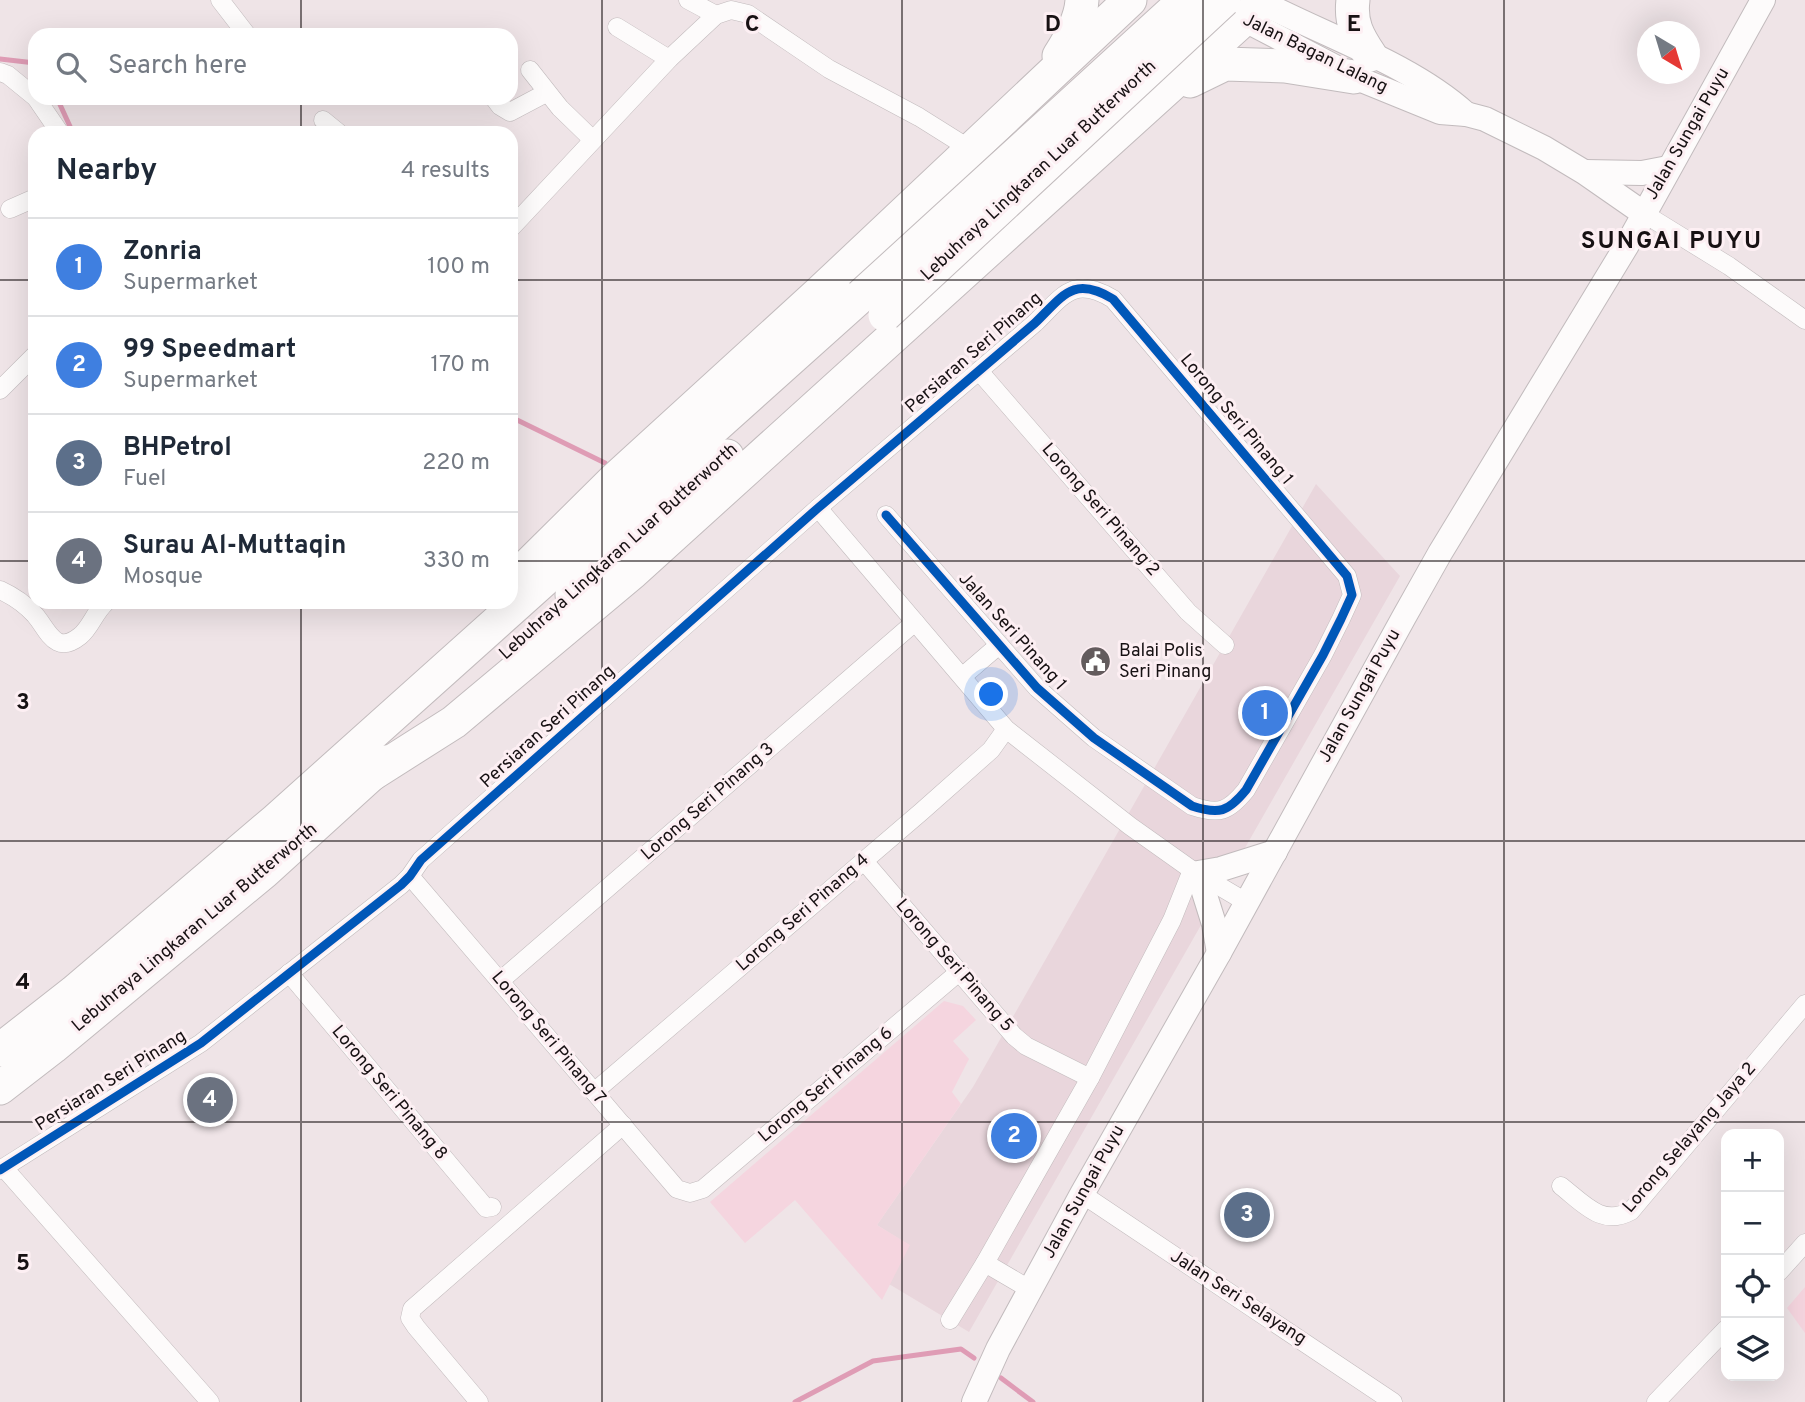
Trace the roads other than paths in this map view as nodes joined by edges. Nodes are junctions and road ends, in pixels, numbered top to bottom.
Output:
1 (219, 0) edge
2 (688, 0) edge
3 (1082, 0) edge
4 (1130, 0) edge
5 (1185, 0) edge
6 (1208, 0) edge
7 (1353, 0) edge
8 (1763, 0) edge
9 (1250, 4) edge
10 (716, 15) junction
11 (617, 27) dead end
12 (241, 28) edge
13 (1084, 42) junction
14 (669, 59) junction
15 (1362, 66) junction
16 (530, 70) dead end
17 (0, 72) edge
18 (1045, 79) junction
19 (28, 91) edge
20 (546, 93) junction
21 (41, 105) edge
22 (499, 105) edge
23 (1147, 107) junction
24 (323, 120) dead end
25 (55, 126) edge
26 (330, 126) edge
27 (592, 139) junction
28 (970, 149) junction
29 (1668, 168) junction
30 (1584, 172) junction
31 (28, 201) edge
32 (10, 209) dead end
33 (1643, 213) junction
34 (518, 220) edge
35 (1627, 245) junction
36 (1096, 289) joint
37 (873, 305) junction
38 (1805, 320) edge
39 (28, 362) edge
40 (979, 371) junction
41 (0, 390) edge
42 (818, 508) junction
43 (886, 515) dead end
44 (518, 575) edge
45 (0, 590) edge
46 (28, 609) edge
47 (28, 609) edge
48 (98, 609) edge
49 (483, 609) edge
50 (915, 622) junction
51 (999, 645) junction
52 (1226, 645) dead end
53 (963, 676) junction
54 (1006, 729) junction
55 (359, 766) junction
56 (1234, 805) joint
57 (1275, 852) junction
58 (864, 862) junction
59 (1195, 871) junction
60 (411, 876) junction
61 (1246, 902) junction
62 (1219, 953) junction
63 (959, 972) junction
64 (289, 973) junction
65 (500, 981) junction
66 (1804, 1007) edge
67 (0, 1050) edge
68 (1090, 1078) junction
69 (0, 1088) edge
70 (594, 1092) junction
71 (623, 1125) junction
72 (2, 1169) edge
73 (1561, 1186) dead end
74 (690, 1193) joint
75 (1082, 1194) junction
76 (492, 1207) dead end
77 (1805, 1242) edge
78 (985, 1263) junction
79 (1784, 1266) edge
80 (1031, 1290) junction
81 (950, 1320) dead end
82 (1721, 1334) edge
83 (1370, 1395) edge
84 (210, 1402) edge
85 (479, 1402) edge
86 (974, 1402) edge
87 (1393, 1402) edge
88 (1656, 1402) edge

1 - 12 street
2 - 10 street
3 - 18 highway
4 - 13 highway
5 - 37 highway, Lebuhraya Lingkaran Luar Butterworth, bridge
6 - 9 main road, Jalan Bagan Lalang
7 - 15 highway
8 - 29 main road, Jalan Sungai Puyu
9 - 15 main road, Jalan Bagan Lalang
9 - 23 highway
9 - 37 highway, Lebuhraya Lingkaran Luar Butterworth, bridge
10 - 14 street
10 - 28 street
11 - 14 street
13 - 18 highway
13 - 23 highway
14 - 27 street
15 - 23 highway
15 - 30 main road, Jalan Bagan Lalang
16 - 20 street
17 - 19 street
18 - 28 highway
20 - 22 street
20 - 27 street
21 - 25 street
23 - 55 highway
24 - 26 street
27 - 34 street
28 - 44 highway
29 - 30 main road
29 - 33 main road, Jalan Sungai Puyu
30 - 33 main road, Jalan Bagan Lalang
30 - 35 main road
31 - 32 street
33 - 35 main road, Jalan Sungai Puyu
33 - 38 street
35 - 57 main road, Jalan Sungai Puyu
36 - 40 street, Persiaran Seri Pinang
36 - 56 street, Lorong Seri Pinang 1
37 - 55 highway, Lebuhraya Lingkaran Luar Butterworth
39 - 41 street
40 - 42 street, Persiaran Seri Pinang
40 - 52 street, Lorong Seri Pinang 2
42 - 50 street
42 - 60 street, Persiaran Seri Pinang
43 - 51 street, Jalan Seri Pinang 1
45 - 47 street
46 - 48 street
49 - 55 highway
50 - 53 street
50 - 65 street, Lorong Seri Pinang 3
51 - 53 street
51 - 56 street, Jalan Seri Pinang 1
53 - 54 street
54 - 58 street, Lorong Seri Pinang 4
54 - 59 street
55 - 67 highway, Lebuhraya Lingkaran Luar Butterworth
55 - 69 highway, Lebuhraya Lingkaran Luar Butterworth
57 - 59 main road
57 - 61 main road, Jalan Sungai Puyu
58 - 63 street, Lorong Seri Pinang 5
58 - 70 street, Lorong Seri Pinang 4
59 - 61 street
59 - 62 main road
59 - 68 street
60 - 64 street, Persiaran Seri Pinang
60 - 65 street, Lorong Seri Pinang 7
61 - 62 main road, Jalan Sungai Puyu
62 - 75 main road, Jalan Sungai Puyu
63 - 68 street, Lorong Seri Pinang 5
63 - 74 street, Lorong Seri Pinang 6
64 - 72 street, Persiaran Seri Pinang
64 - 76 street, Lorong Seri Pinang 8
65 - 70 street, Lorong Seri Pinang 7
66 - 73 street, Lorong Selayang Jaya 2
68 - 78 street
70 - 71 street, Lorong Seri Pinang 7
71 - 74 street, Lorong Seri Pinang 7
71 - 85 street
72 - 84 street
75 - 80 main road, Jalan Sungai Puyu
75 - 83 street, Jalan Seri Selayang
77 - 79 street
78 - 80 street
78 - 81 street
80 - 86 main road, Jalan Sungai Puyu
82 - 88 street
83 - 87 street, Jalan Seri Selayang

